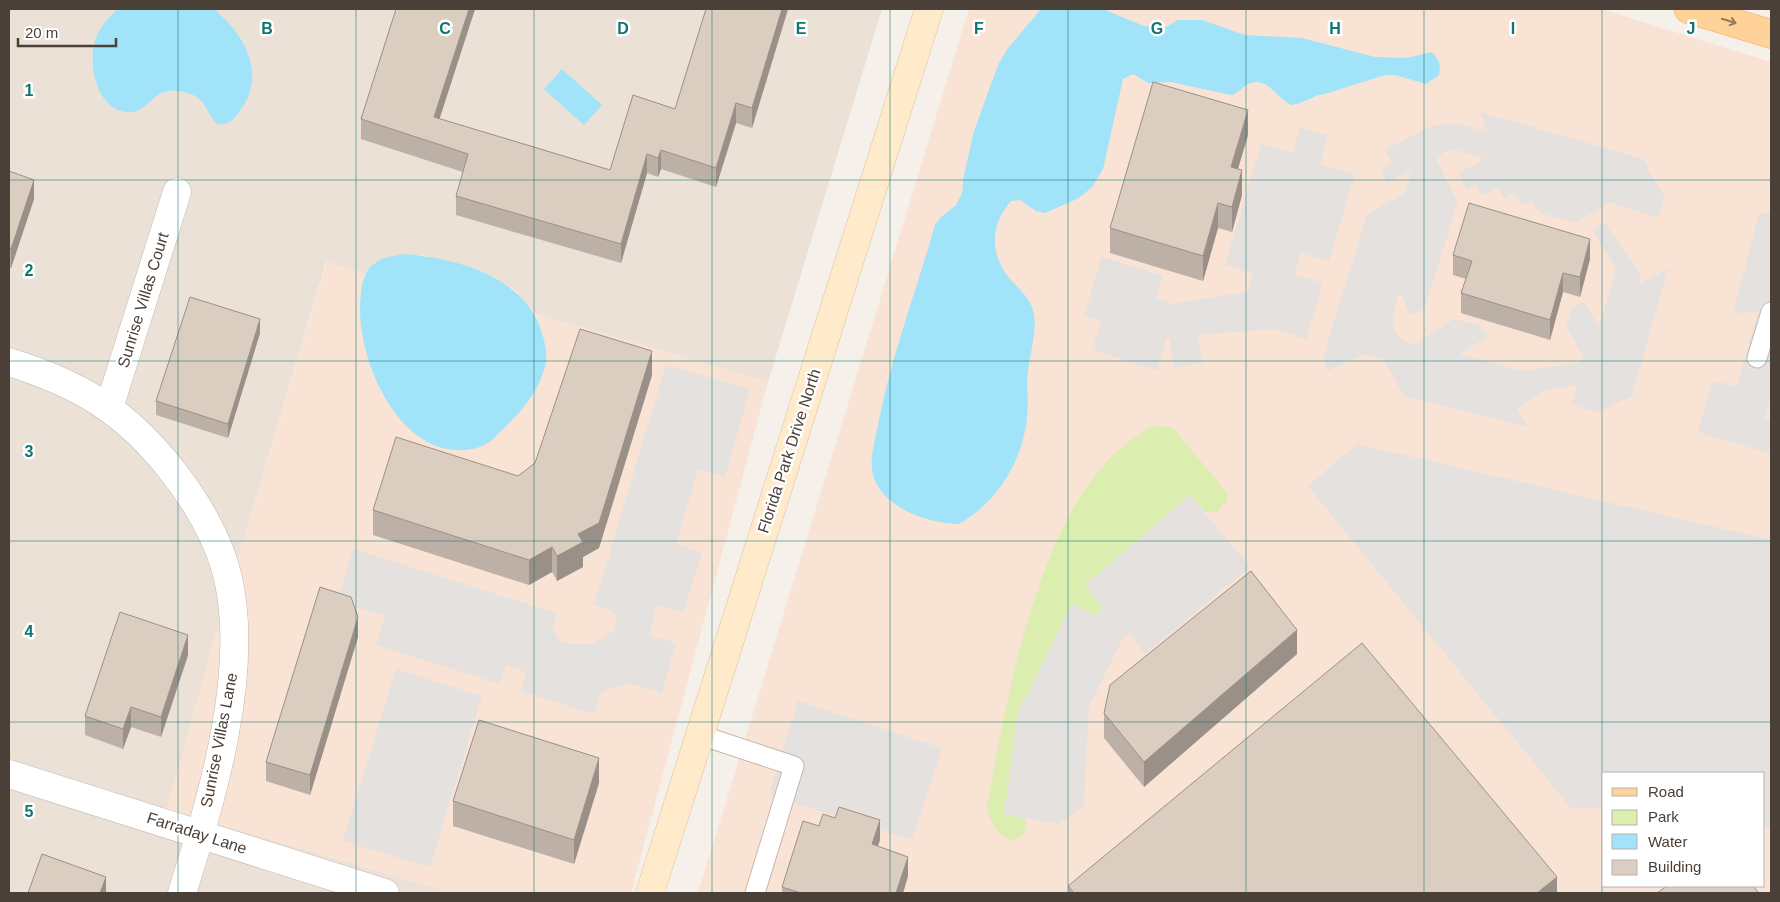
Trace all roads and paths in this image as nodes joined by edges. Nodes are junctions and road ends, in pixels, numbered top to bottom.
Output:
1 (929, 9) edge
2 (1688, 9) edge
3 (1771, 34) edge
4 (177, 192) dead end
5 (1771, 312) edge
6 (1757, 358) dead end
7 (9, 362) edge
8 (109, 408) junction
9 (700, 735) junction
10 (9, 774) edge
11 (201, 833) junction
12 (182, 893) edge
13 (384, 893) edge
14 (650, 893) edge
15 (754, 893) edge

1 - 9 street, Florida Park Drive North
2 -> 3 main road
4 - 8 street, Sunrise Villas Court
5 - 6 lane
7 - 8 street, Sunrise Villas Lane
8 - 11 street, Sunrise Villas Lane
9 - 14 street, Florida Park Drive North
9 - 15 lane
10 - 11 street, Farraday Lane
11 - 12 street, Sunrise Villas Lane
11 - 13 street, Farraday Lane

